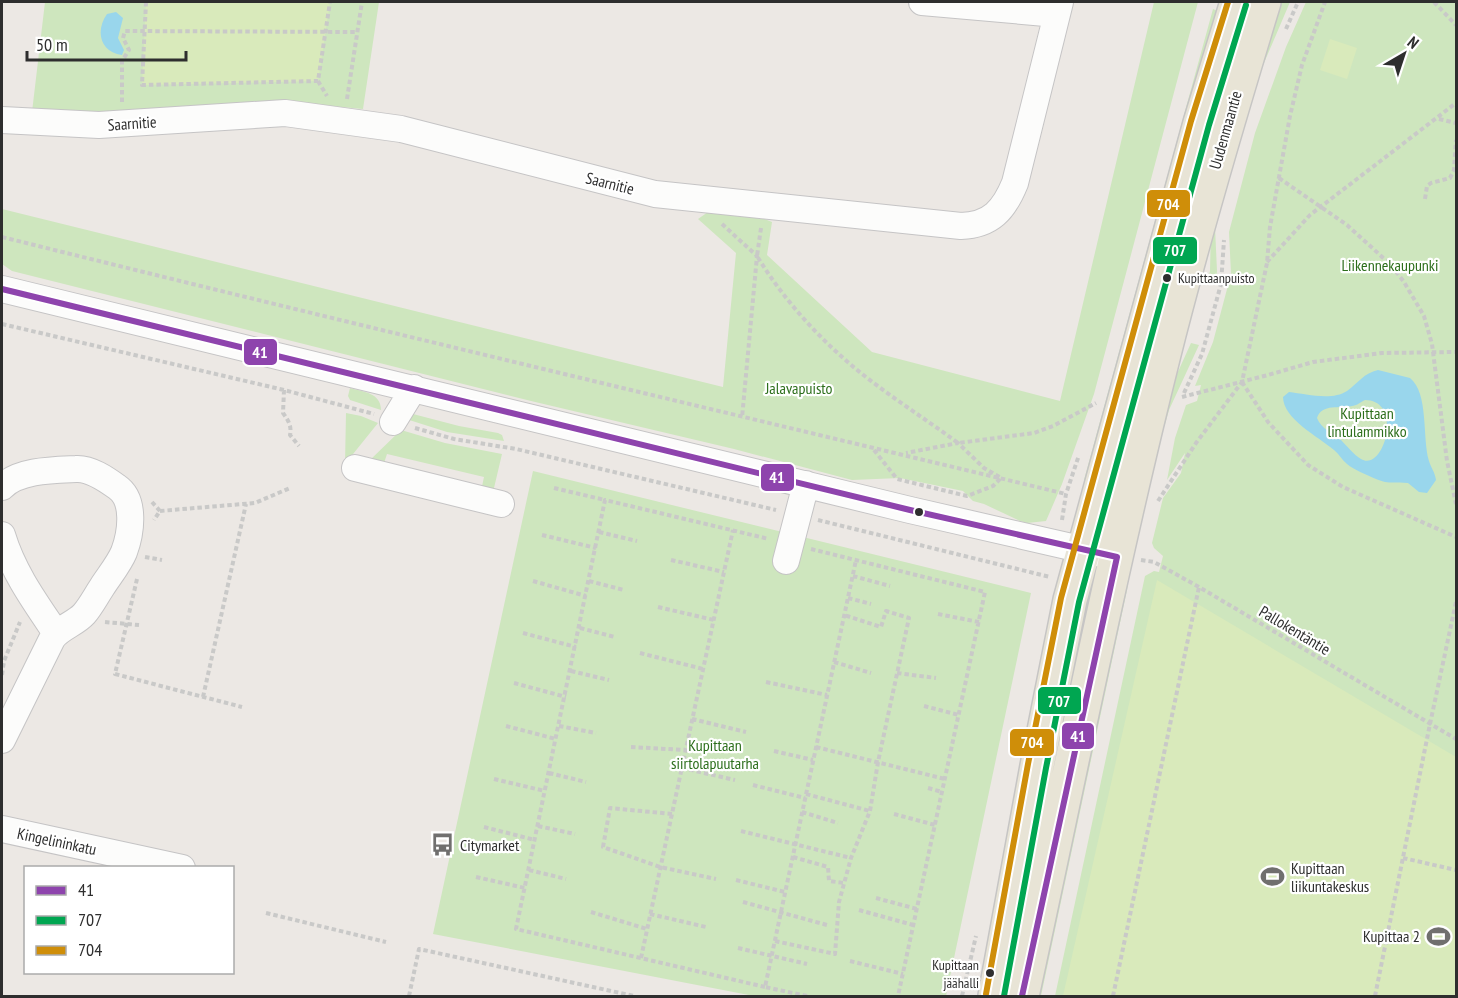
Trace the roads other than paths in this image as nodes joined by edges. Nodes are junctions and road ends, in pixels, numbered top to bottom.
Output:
1 (922, 2) edge
2 (1237, 2) edge
3 (1263, 2) edge
4 (1059, 8) edge
5 (2, 120) edge
6 (2, 289) edge
7 (414, 388) junction
8 (393, 422) road end
9 (355, 468) dead end
10 (806, 484) junction
11 (2, 488) edge
12 (501, 504) dead end
13 (2, 536) edge
14 (1083, 549) junction
15 (788, 552) road end
16 (1117, 557) junction
17 (56, 633) junction
18 (2, 740) edge
19 (2, 829) edge
20 (177, 866) edge
21 (995, 996) edge
22 (1022, 996) edge

1 - 4 street
2 - 14 main road, Uudenmaantie
3 - 16 main road, Uudenmaantie
4 - 5 street, Saarnitie
6 - 7 street
7 - 8 street
7 - 10 street
9 - 12 street
10 - 14 street
10 - 15 street
11 - 17 street
13 - 17 street
14 - 16 street
14 - 21 main road, Uudenmaantie
16 - 22 main road, Uudenmaantie
17 - 18 street
19 - 20 street, Kingelininkatu

